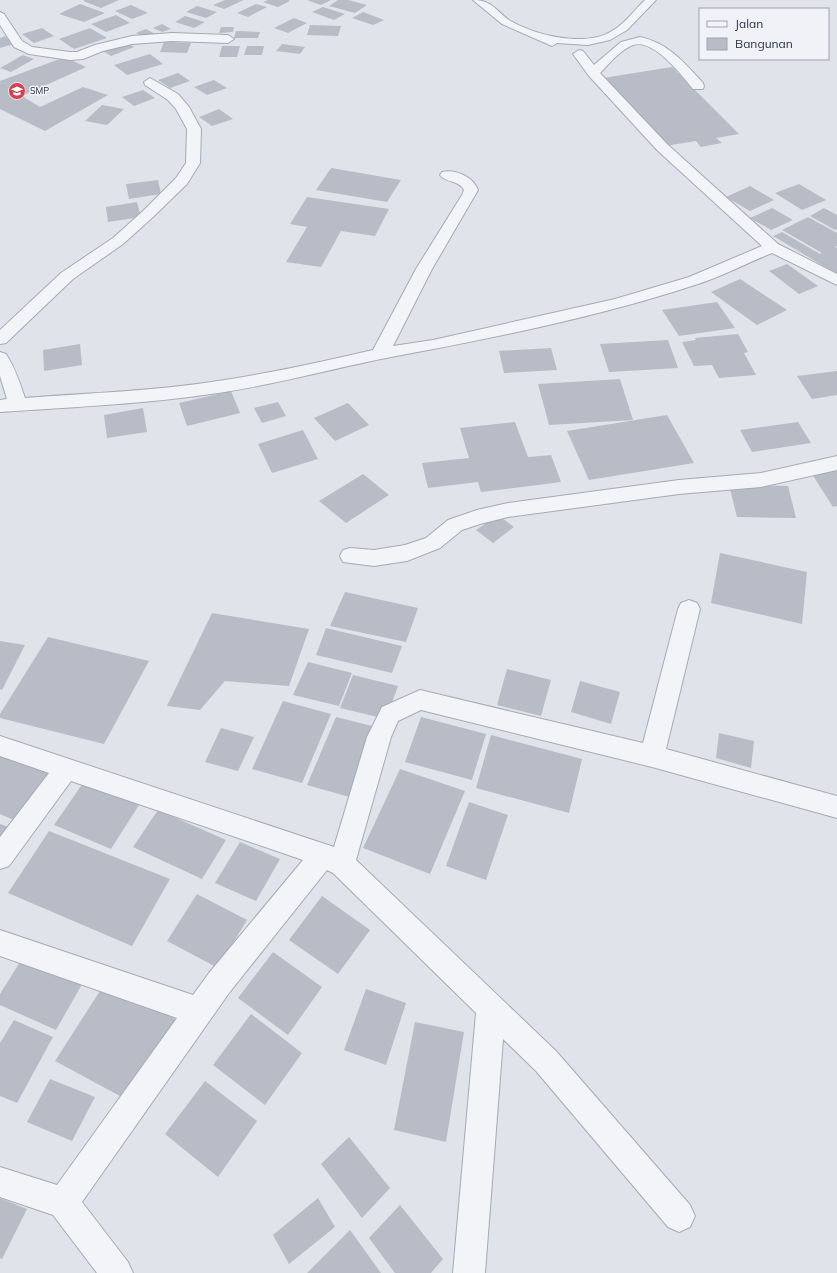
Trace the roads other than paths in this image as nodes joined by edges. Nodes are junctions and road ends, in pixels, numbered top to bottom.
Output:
1 (478, 0) edge
2 (651, 0) edge
3 (0, 16) edge
4 (542, 37) junction
5 (228, 39) dead end
6 (579, 54) joint
7 (593, 73) junction
8 (150, 82) dead end
9 (698, 86) dead end
10 (447, 176) dead end
11 (772, 248) junction
12 (837, 280) edge
13 (0, 339) edge
14 (380, 354) junction
15 (0, 358) edge
16 (17, 403) junction
17 (0, 406) edge
18 (837, 463) edge
19 (350, 556) dead end
20 (689, 609) dead end
21 (0, 746) edge
22 (652, 756) junction
23 (66, 769) junction
24 (837, 807) edge
25 (0, 857) edge
26 (333, 859) junction
27 (0, 943) edge
28 (492, 1007) junction
29 (198, 1011) junction
30 (0, 1182) edge
31 (63, 1203) junction
32 (679, 1216) dead end
33 (117, 1273) edge
34 (469, 1273) edge

1 - 4 lane
2 - 4 lane
3 - 5 street
4 - 6 lane
6 - 7 street
7 - 9 street
7 - 11 street
8 - 13 street
10 - 14 street
11 - 12 street
11 - 14 street
14 - 16 street
15 - 16 street
16 - 17 street
18 - 19 street
20 - 22 street
21 - 23 street
22 - 24 street
22 - 26 street
23 - 25 street
23 - 26 street
26 - 28 street
26 - 29 street
27 - 29 street
28 - 32 street
28 - 34 street
29 - 31 street
30 - 31 street
31 - 33 street

